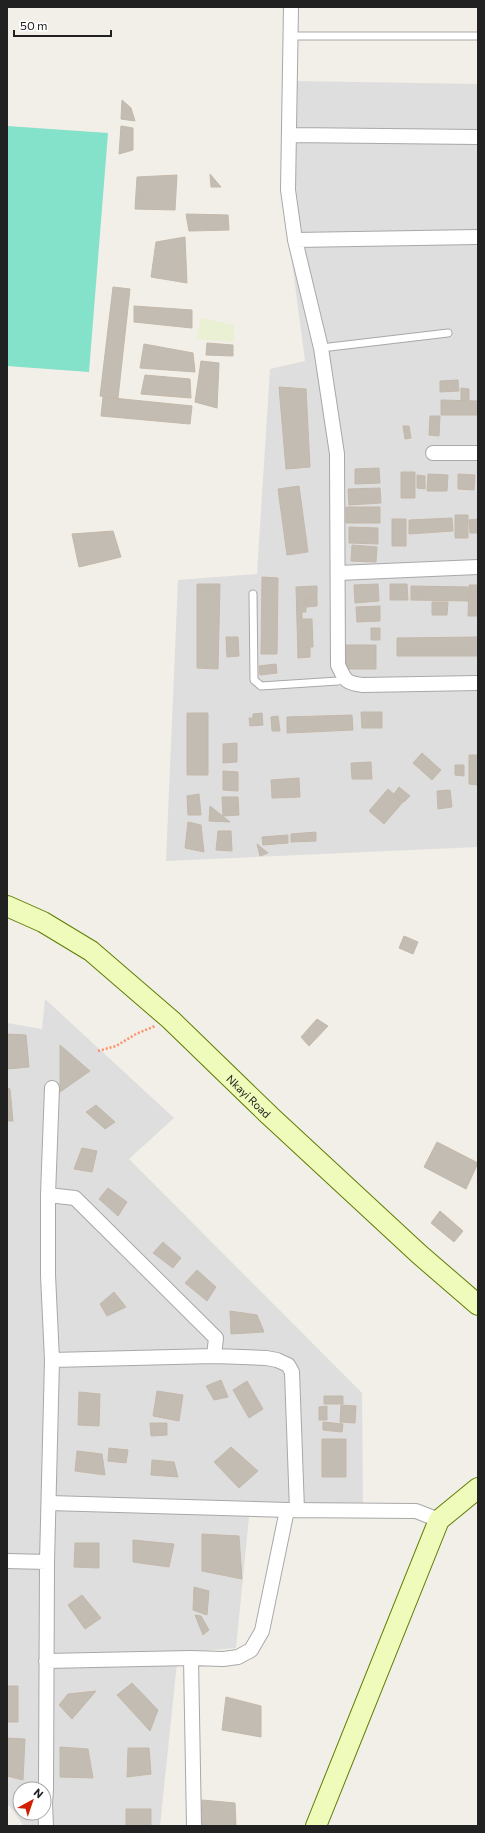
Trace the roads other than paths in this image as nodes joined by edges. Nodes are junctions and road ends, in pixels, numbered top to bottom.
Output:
1 (291, 7) edge
2 (291, 36) junction
3 (478, 36) edge
4 (290, 135) junction
5 (478, 137) edge
6 (478, 237) edge
7 (295, 240) junction
8 (448, 333) dead end
9 (321, 348) junction
10 (433, 453) dead end
11 (478, 453) edge
12 (478, 567) edge
13 (338, 573) junction
14 (253, 594) dead end
15 (344, 678) junction
16 (478, 683) edge
17 (7, 906) edge
18 (52, 1088) dead end
19 (48, 1195) junction
20 (478, 1305) edge
21 (214, 1356) junction
22 (52, 1360) junction
23 (478, 1488) edge
24 (49, 1503) junction
25 (292, 1510) junction
26 (439, 1520) junction
27 (7, 1561) edge
28 (47, 1562) junction
29 (191, 1658) junction
30 (46, 1661) junction
31 (46, 1826) edge
32 (194, 1826) edge
33 (316, 1826) edge

1 - 2 street
2 - 3 lane
2 - 4 street
4 - 5 street
4 - 7 street
6 - 7 street
7 - 9 street
8 - 9 lane
9 - 13 street
10 - 11 street
12 - 13 street
13 - 15 street
14 - 15 lane
15 - 16 street
17 - 20 main road, Nkayi Road
18 - 19 street
19 - 21 street
19 - 22 street
21 - 22 street
21 - 25 street
22 - 24 street
23 - 26 main road
24 - 25 street
24 - 28 street
25 - 26 street
25 - 29 street
26 - 33 main road
27 - 28 street
28 - 30 street
29 - 30 street
29 - 32 street
30 - 31 street

